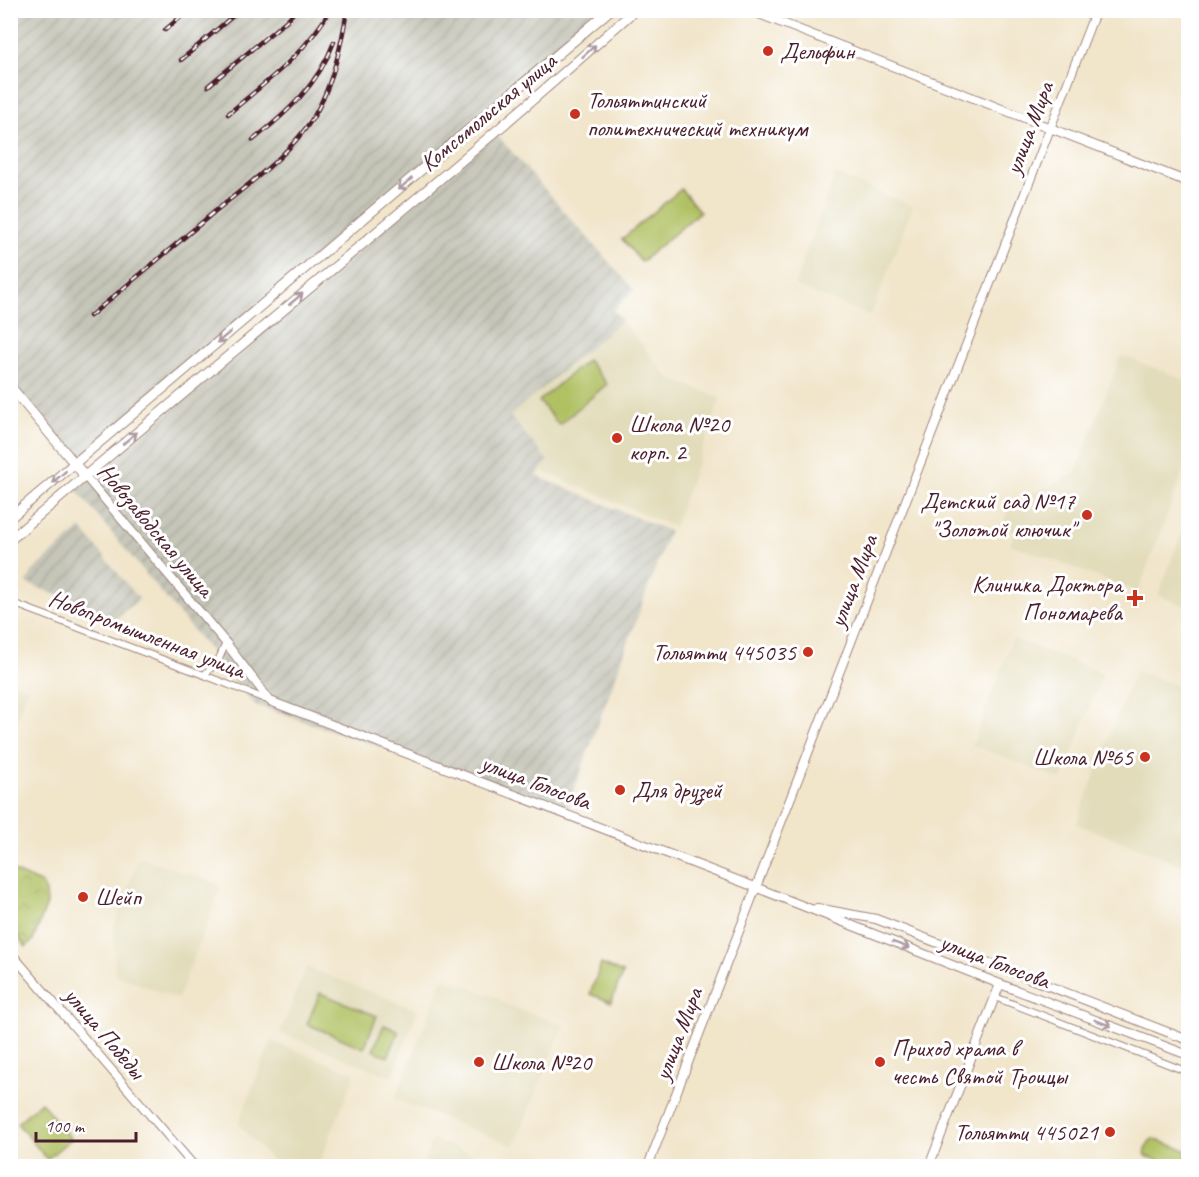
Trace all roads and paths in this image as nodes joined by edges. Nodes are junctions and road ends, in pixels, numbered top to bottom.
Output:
1 (610, 10) edge
2 (635, 10) edge
3 (749, 10) edge
4 (1096, 10) edge
5 (1050, 128) junction
6 (1188, 182) edge
7 (352, 228) junction
8 (364, 242) junction
9 (247, 318) junction
10 (258, 331) junction
11 (10, 386) edge
12 (75, 463) junction
13 (85, 476) junction
14 (10, 518) edge
15 (10, 540) edge
16 (10, 602) edge
17 (226, 643) junction
18 (204, 675) junction
19 (270, 701) junction
20 (755, 887) junction
21 (788, 900) junction
22 (876, 919) junction
23 (870, 933) junction
24 (10, 952) edge
25 (1000, 984) junction
26 (1075, 996) junction
27 (995, 997) junction
28 (1069, 1010) junction
29 (1188, 1040) edge
30 (1188, 1055) edge
31 (1188, 1072) edge
32 (194, 1167) edge
33 (648, 1167) edge
34 (929, 1167) edge

1 -> 7 main road, Комсомольская улица
8 -> 2 main road, Комсомольская улица
3 - 5 street
4 - 5 main road, улица Мира
5 - 6 street
5 - 20 main road, улица Мира
7 - 8 main road
7 - 9 main road, Комсомольская улица
10 -> 8 main road, Комсомольская улица
9 - 10 main road
9 -> 12 main road, Комсомольская улица
13 -> 10 main road, Комсомольская улица
11 - 12 main road, Новозаводская улица
12 - 13 main road, Новозаводская улица
12 -> 14 main road, Комсомольская улица
13 - 15 main road, Комсомольская улица
13 - 17 main road, Новозаводская улица
16 - 18 street, Новопромышленная улица
17 - 18 street
17 - 19 main road, Новозаводская улица
18 - 19 street, Новопромышленная улица
19 - 20 main road, улица Голосова
20 - 21 main road, улица Голосова
20 - 33 main road, улица Мира
21 - 22 main road, улица Голосова
21 - 23 main road, улица Голосова
22 - 23 main road
22 - 26 main road, улица Голосова
23 -> 25 main road, улица Голосова
24 - 32 main road, улица Победы
25 - 27 street
25 - 28 main road, улица Голосова
26 - 28 main road
26 - 29 main road, улица Голосова
27 - 31 street
27 - 34 street
28 -> 30 main road, улица Голосова

